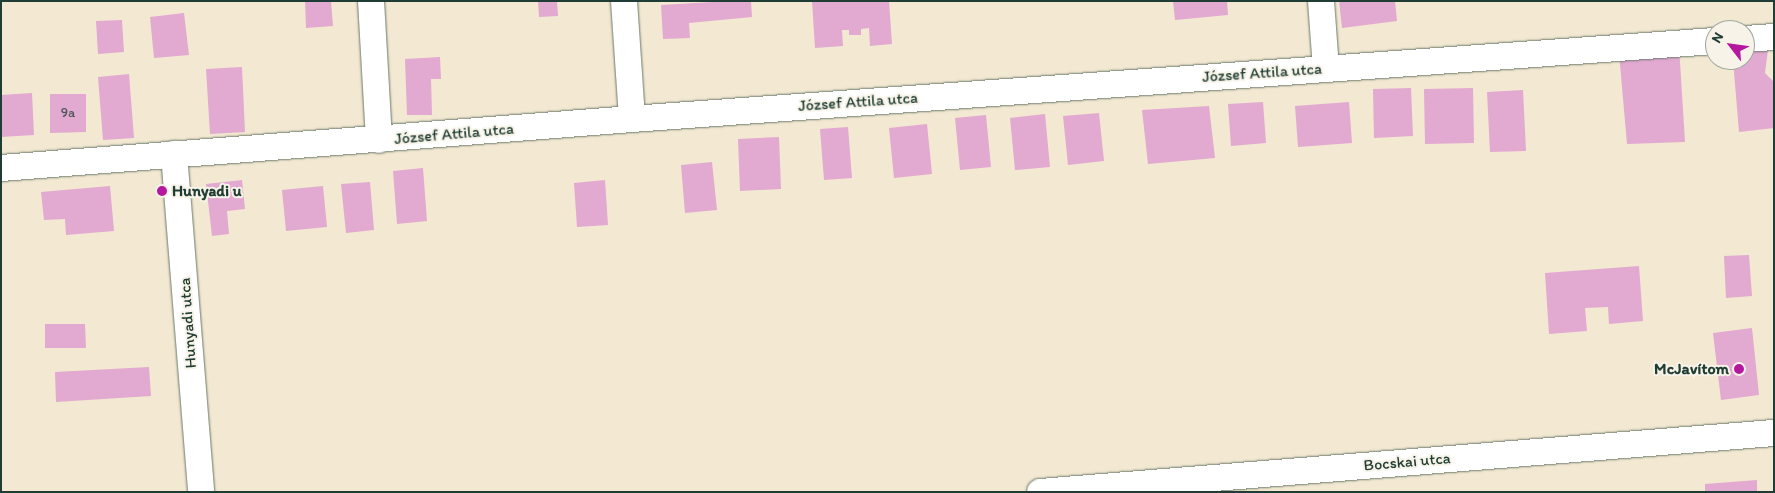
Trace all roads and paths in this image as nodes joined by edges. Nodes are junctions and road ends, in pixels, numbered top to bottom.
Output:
1 (371, 1) edge
2 (624, 1) edge
3 (1321, 1) edge
4 (1774, 37) edge
5 (1755, 38) edge
6 (1705, 42) edge
7 (1326, 69) junction
8 (632, 119) junction
9 (379, 140) junction
10 (174, 154) junction
11 (1, 168) edge
12 (1774, 433) edge
13 (201, 492) edge
14 (1040, 492) edge

1 - 9 street
2 - 8 street
3 - 7 street
4 - 5 street
6 - 7 street, József Attila utca
7 - 8 street, József Attila utca
8 - 9 street, József Attila utca
9 - 10 street, József Attila utca
10 - 11 street, József Attila utca
10 - 13 street, Hunyadi utca
12 - 14 street, Bocskai utca

